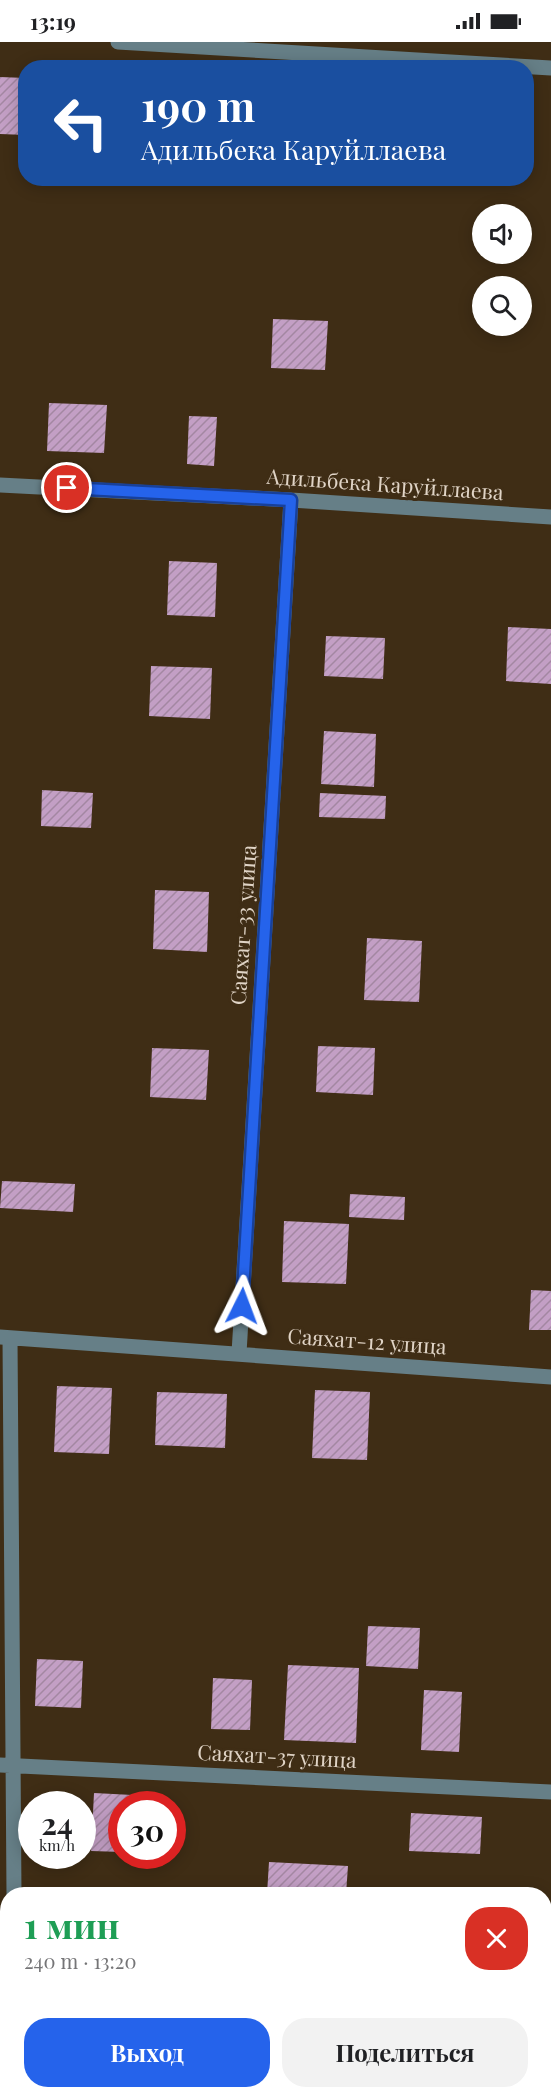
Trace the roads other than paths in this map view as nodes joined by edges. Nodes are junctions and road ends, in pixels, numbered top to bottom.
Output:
1 (118, 42) edge
2 (418, 60) edge
3 (534, 67) edge
4 (551, 68) edge
5 (0, 485) edge
6 (291, 500) junction
7 (551, 517) edge
8 (5, 1338) edge
9 (239, 1353) junction
10 (551, 1377) edge
11 (6, 1766) edge
12 (551, 1791) edge
13 (14, 1887) edge

1 - 2 street
3 - 4 street
5 - 6 street, Адильбека Каруйллаева
6 - 7 street, Адильбека Каруйллаева
6 - 9 street, Саяхат-33 улица
8 - 9 street, Саяхат-12 улица
8 - 11 street
9 - 10 street, Саяхат-12 улица
11 - 12 street, Саяхат-37 улица
11 - 13 street

